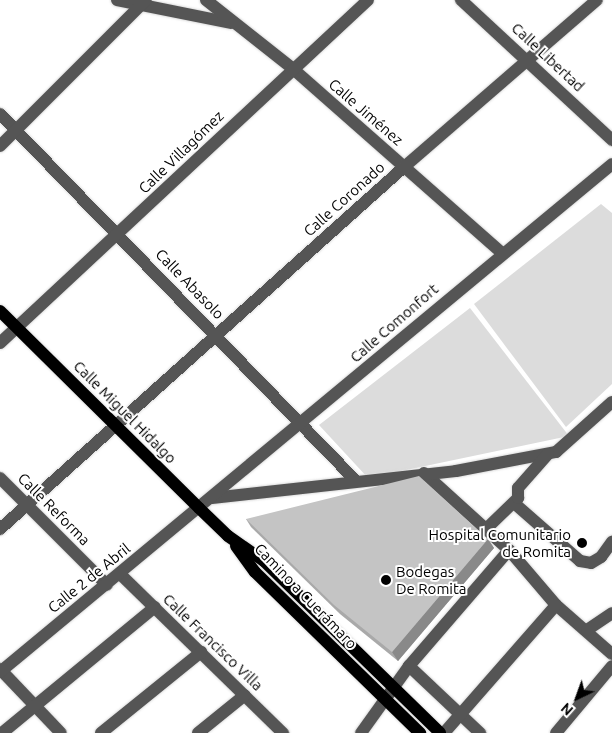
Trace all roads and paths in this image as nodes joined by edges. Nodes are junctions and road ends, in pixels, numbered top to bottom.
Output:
1 (117, 0) edge
2 (206, 0) edge
3 (368, 0) edge
4 (461, 0) edge
5 (597, 0) edge
6 (144, 2) edge
7 (233, 24) junction
8 (528, 60) junction
9 (292, 68) junction
10 (0, 114) edge
11 (16, 130) junction
12 (612, 140) edge
13 (0, 146) edge
14 (612, 164) edge
15 (404, 167) junction
16 (118, 233) junction
17 (501, 252) junction
18 (0, 311) edge
19 (17, 327) junction
20 (216, 335) junction
21 (0, 343) edge
22 (612, 402) edge
23 (302, 423) junction
24 (116, 425) junction
25 (552, 453) junction
26 (456, 471) junction
27 (424, 473) junction
28 (0, 478) edge
29 (355, 480) junction
30 (447, 493) junction
31 (211, 498) junction
32 (514, 503) junction
33 (28, 505) junction
34 (199, 508) junction
35 (0, 528) edge
36 (486, 529) junction
37 (228, 536) junction
38 (612, 542) edge
39 (509, 550) junction
40 (120, 574) junction
41 (107, 585) junction
42 (556, 605) junction
43 (155, 607) junction
44 (612, 613) edge
45 (587, 630) junction
46 (201, 652) junction
47 (612, 654) edge
48 (409, 666) junction
49 (612, 666) edge
50 (0, 670) edge
51 (393, 687) junction
52 (245, 696) junction
53 (386, 700) junction
54 (36, 705) junction
55 (461, 716) junction
56 (368, 730) edge
57 (2, 733) edge
58 (61, 733) edge
59 (101, 733) edge
60 (198, 733) edge
61 (283, 733) edge
62 (420, 733) edge
63 (440, 733) edge
64 (444, 733) edge
65 (480, 733) edge
66 (556, 733) edge

1 - 6 street
2 - 7 street, Calle Jiménez
3 - 9 street, Calle Villagómez
4 - 8 street, Calle Libertad
5 - 8 street, Calle Coronado
6 - 7 street
6 - 11 street
7 - 9 street, Calle Jiménez
8 - 12 street, Calle Libertad
8 - 15 street, Calle Coronado
9 - 15 street, Calle Jiménez
9 - 16 street, Calle Villagómez
10 - 11 street, Calle Abasolo
11 - 13 street
11 - 16 street, Calle Abasolo
14 - 17 street, Calle Comonfort
15 - 17 street, Calle Jiménez
15 - 20 street, Calle Coronado
16 - 19 street, Calle Villagómez
16 - 20 street, Calle Abasolo
17 - 23 street, Calle Comonfort
18 - 19 main road, Calle Miguel Hidalgo
19 - 21 street, Calle Villagómez
19 - 24 main road, Calle Miguel Hidalgo
20 - 23 street, Calle Abasolo
20 - 24 street, Calle Coronado
22 - 25 street
23 - 29 street, Calle Abasolo
23 - 31 street, Calle Comonfort
24 - 33 street, Calle Coronado
24 - 34 main road, Calle Miguel Hidalgo
25 - 26 street
25 - 32 street
26 - 27 street
26 - 30 street
27 - 29 street
27 - 30 street
28 - 33 street, Calle Reforma
29 - 31 street
30 - 36 street
31 - 34 street, Calle Comonfort
32 - 36 street
32 - 38 street
33 - 35 street, Calle Coronado
33 - 41 street, Calle Reforma
34 - 37 main road, Calle Miguel Hidalgo
34 - 40 street, Calle 2 de Abril
36 - 39 street
37 - 51 main road, Camino a Cuerámaro
37 - 53 main road, Camino a Cuerámaro
39 - 42 street
39 - 48 street
40 - 41 street, Calle 2 de Abril
40 - 43 street, Calle Francisco Villa
41 - 50 street, Calle 2 de Abril
42 - 45 street
42 - 55 street
43 - 46 street, Calle Francisco Villa
43 - 54 street
44 - 45 street
45 - 47 street
46 - 52 street, Calle Francisco Villa
46 - 59 street
48 - 51 street
48 - 55 street
49 - 66 street
50 - 54 street
51 - 53 street
51 - 63 main road, Camino a Cuerámaro
52 - 60 street
52 - 61 street, Calle Francisco Villa
53 - 56 street
53 - 62 main road, Camino a Cuerámaro
54 - 57 street
54 - 58 street
55 - 64 street
55 - 65 street

